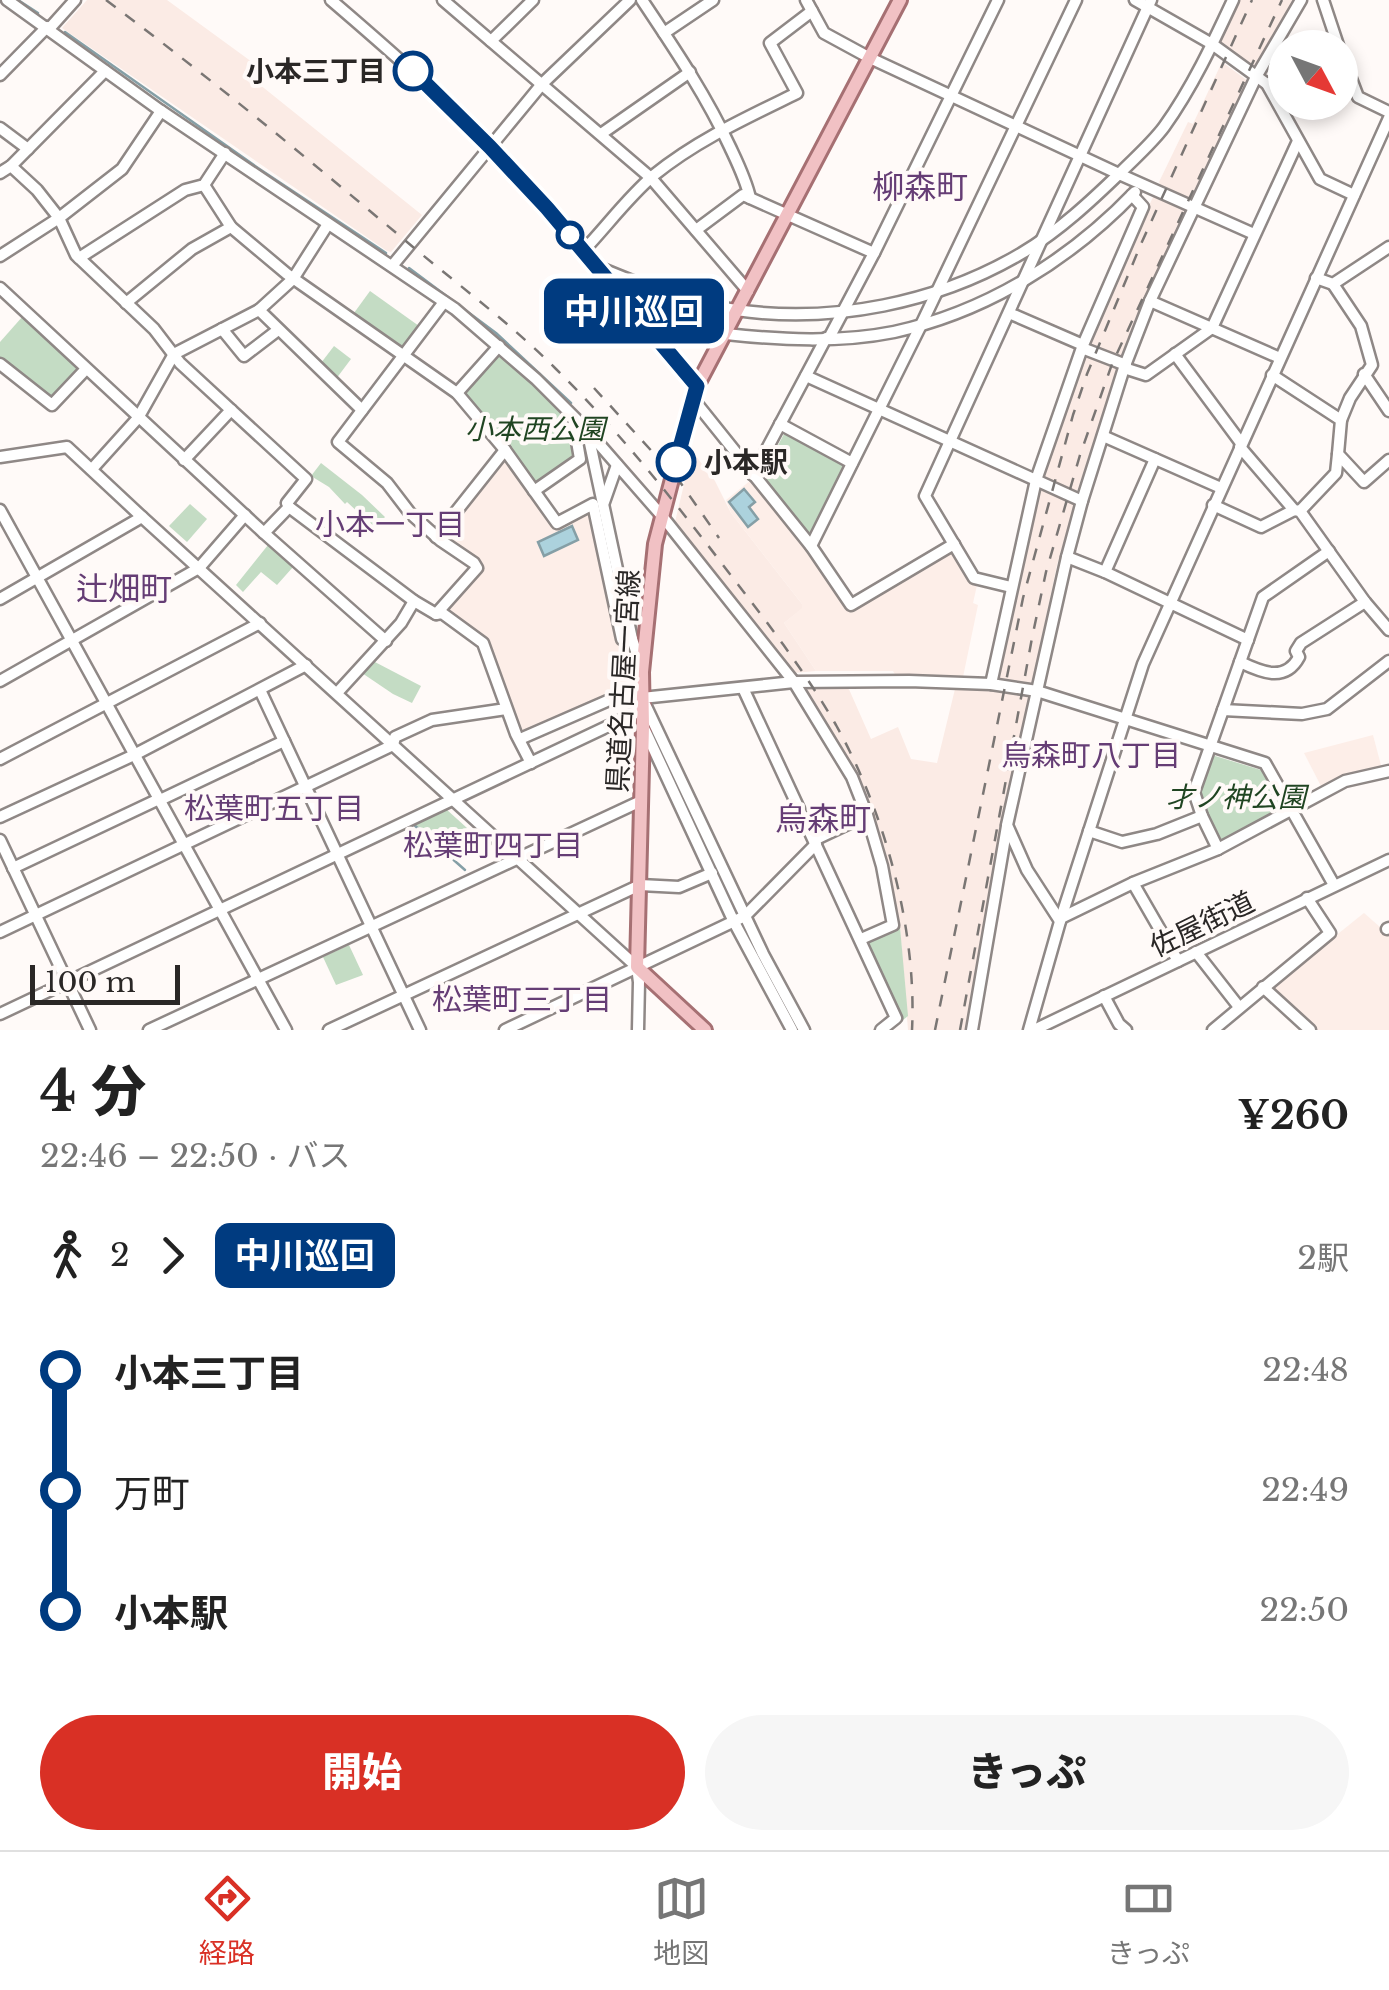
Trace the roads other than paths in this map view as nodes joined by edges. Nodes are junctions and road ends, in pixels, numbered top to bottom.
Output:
1 (6, 0) edge
2 (75, 0) edge
3 (331, 0) edge
4 (442, 0) edge
5 (534, 0) edge
6 (630, 0) edge
7 (642, 0) edge
8 (713, 0) edge
9 (806, 0) edge
10 (900, 0) edge
11 (998, 0) edge
12 (1076, 0) edge
13 (1135, 0) edge
14 (1234, 0) edge
15 (1301, 0) edge
16 (1323, 0) edge
17 (1149, 4) edge
18 (812, 11) junction
19 (48, 28) junction
20 (1333, 30) edge
21 (664, 33) junction
22 (491, 41) junction
23 (1212, 44) junction
24 (870, 58) junction
25 (105, 70) junction
26 (690, 72) junction
27 (0, 74) edge
28 (1256, 77) junction
29 (542, 84) junction
30 (1267, 84) joint
31 (951, 95) junction
32 (1358, 97) edge
33 (161, 111) junction
34 (1389, 115) edge
35 (1016, 124) junction
36 (0, 128) edge
37 (722, 130) junction
38 (601, 134) junction
39 (1298, 141) junction
40 (490, 147) junction
41 (28, 149) junction
42 (225, 153) junction
43 (1081, 154) junction
44 (11, 166) junction
45 (0, 173) edge
46 (1119, 174) junction
47 (650, 178) junction
48 (1143, 184) junction
49 (204, 185) junction
50 (1354, 195) junction
51 (1132, 196) junction
52 (750, 198) junction
53 (1194, 208) junction
54 (788, 215) junction
55 (59, 218) junction
56 (328, 224) junction
57 (231, 227) junction
58 (696, 230) junction
59 (1254, 234) junction
60 (1042, 239) junction
61 (1389, 247) edge
62 (584, 250) junction
63 (874, 253) junction
64 (0, 256) edge
65 (79, 258) junction
66 (392, 266) junction
67 (598, 268) junction
68 (294, 278) junction
69 (1316, 278) junction
70 (1024, 280) junction
71 (1334, 284) junction
72 (0, 288) edge
73 (748, 291) junction
74 (937, 291) junction
75 (1150, 301) junction
76 (444, 302) junction
77 (126, 303) junction
78 (259, 310) junction
79 (738, 310) junction
80 (844, 311) junction
81 (1009, 313) junction
82 (922, 325) junction
83 (1212, 328) junction
84 (222, 329) junction
85 (278, 330) junction
86 (726, 334) junction
87 (828, 338) junction
88 (498, 346) junction
89 (1083, 346) junction
90 (174, 354) junction
91 (1175, 354) junction
92 (404, 355) junction
93 (1280, 358) junction
94 (0, 364) edge
95 (1125, 366) junction
96 (86, 369) junction
97 (1364, 374) junction
98 (806, 376) junction
99 (1272, 376) junction
100 (457, 393) junction
101 (695, 393) junction
102 (878, 409) junction
103 (231, 410) junction
104 (362, 410) junction
105 (1389, 411) edge
106 (138, 418) junction
107 (573, 418) junction
108 (1341, 420) junction
109 (780, 424) junction
110 (586, 429) junction
111 (1103, 436) junction
112 (950, 442) junction
113 (1240, 445) junction
114 (505, 450) junction
115 (1338, 454) junction
116 (0, 457) edge
117 (1155, 459) junction
118 (184, 460) junction
119 (1389, 460) edge
120 (852, 463) junction
121 (617, 465) junction
122 (92, 469) junction
123 (753, 475) junction
124 (1036, 480) junction
125 (1221, 488) junction
126 (534, 491) junction
127 (1082, 501) junction
128 (604, 502) junction
129 (1213, 506) junction
130 (289, 507) junction
131 (1297, 510) junction
132 (245, 515) junction
133 (662, 516) junction
134 (142, 517) junction
135 (2, 518) edge
136 (264, 533) junction
137 (436, 537) junction
138 (954, 544) junction
139 (811, 546) junction
140 (1329, 552) junction
141 (1067, 557) junction
142 (200, 568) junction
143 (1105, 572) junction
144 (37, 578) junction
145 (1011, 587) junction
146 (0, 600) edge
147 (414, 602) junction
148 (1365, 602) junction
149 (1170, 603) junction
150 (436, 614) junction
151 (260, 623) junction
152 (1389, 630) edge
153 (71, 640) junction
154 (632, 640) junction
155 (1248, 640) junction
156 (386, 641) junction
157 (1389, 661) edge
158 (1240, 662) junction
159 (306, 665) junction
160 (642, 672) junction
161 (0, 681) edge
162 (794, 682) junction
163 (991, 684) junction
164 (743, 688) junction
165 (260, 690) junction
166 (1037, 691) junction
167 (337, 693) junction
168 (106, 704) junction
169 (506, 709) junction
170 (1223, 710) junction
171 (642, 712) junction
172 (1124, 718) junction
173 (520, 739) junction
174 (284, 741) junction
175 (392, 744) junction
176 (1210, 746) junction
177 (134, 756) junction
178 (0, 758) edge
179 (531, 764) junction
180 (1389, 771) edge
181 (306, 788) junction
182 (159, 800) junction
183 (454, 800) junction
184 (641, 801) junction
185 (1292, 810) junction
186 (867, 815) junction
187 (1202, 816) junction
188 (0, 818) edge
189 (1007, 825) junction
190 (1089, 831) junction
191 (815, 842) junction
192 (185, 845) junction
193 (1, 846) edge
194 (1218, 849) junction
195 (338, 854) junction
196 (518, 859) junction
197 (1389, 860) edge
198 (13, 868) junction
199 (712, 873) junction
200 (1132, 883) junction
201 (640, 885) junction
202 (1334, 885) junction
203 (1307, 898) junction
204 (221, 910) junction
205 (579, 913) junction
206 (36, 915) junction
207 (740, 919) junction
208 (1060, 920) junction
209 (371, 926) junction
210 (0, 932) edge
211 (860, 939) junction
212 (1196, 952) junction
213 (1178, 961) junction
214 (637, 968) junction
215 (258, 978) junction
216 (68, 983) junction
217 (1263, 988) junction
218 (403, 995) junction
219 (1104, 996) junction
220 (1239, 1007) junction
221 (0, 1014) edge
222 (1120, 1028) edge
223 (90, 1030) edge
224 (149, 1030) edge
225 (286, 1030) edge
226 (329, 1030) edge
227 (420, 1030) edge
228 (505, 1030) edge
229 (638, 1030) edge
230 (704, 1030) edge
231 (792, 1030) edge
232 (804, 1030) edge
233 (881, 1030) edge
234 (972, 1030) edge
235 (1032, 1030) edge
236 (1213, 1030) edge
237 (1310, 1030) edge

1 - 19 street
2 - 19 street
3 - 40 street
4 - 22 street
5 - 22 street
6 - 29 street
7 - 21 street
8 - 21 street
9 - 18 street
10 - 24 main road, 県道名古屋一宮線
11 - 31 street
12 - 35 street
13 - 17 street
14 - 23 street
15 - 28 street
16 - 20 street
17 - 23 street
17 - 43 street
18 - 24 street
18 - 37 street
19 - 25 street
19 - 27 street
21 - 26 street
22 - 29 street
23 - 28 street
23 - 46 street
24 - 31 street
24 - 54 main road, 県道名古屋一宮線
25 - 33 street
25 - 41 street
26 - 37 street
26 - 38 street
28 - 30 street
28 - 53 street
29 - 38 street
29 - 40 street
30 - 39 street
31 - 35 street
31 - 63 street
32 - 34 street
33 - 42 street
33 - 55 street
34 - 50 street
35 - 43 street
35 - 74 street
36 - 41 street
37 - 47 street
37 - 52 street
38 - 47 street
39 - 50 street
39 - 59 street
40 - 62 street
40 - 66 street
41 - 44 street
42 - 49 street
42 - 56 street
43 - 46 street
43 - 60 street
44 - 45 street
44 - 55 street
46 - 48 street
46 - 60 street
47 - 58 street
47 - 62 street
48 - 51 street
48 - 53 street
49 - 57 street
49 - 65 street
50 - 69 street
51 - 70 street
51 - 89 street
52 - 54 street
52 - 58 street
53 - 59 street
53 - 75 street
54 - 63 street
54 - 73 main road, 県道名古屋一宮線
55 - 64 street
55 - 65 street
56 - 66 street
56 - 68 street
57 - 68 street
57 - 77 street
58 - 73 street
59 - 83 street
60 - 70 street
60 - 74 street
61 - 71 street
62 - 67 street
63 - 80 street
65 - 77 street
66 - 76 street
67 - 79 street
67 - 101 street
68 - 78 street
68 - 92 street
69 - 71 street
69 - 93 street
70 - 81 street
70 - 82 street
71 - 97 street
72 - 96 street
73 - 79 main road, 県道名古屋一宮線
74 - 80 street
74 - 82 street
75 - 83 street
75 - 95 street
76 - 88 street
76 - 92 street
77 - 90 street
78 - 84 street
78 - 85 street
79 - 80 street
79 - 86 main road, 県道名古屋一宮線
80 - 87 street
81 - 89 street
81 - 112 street
82 - 87 street
82 - 102 street
83 - 91 street
83 - 93 street
84 - 85 street
84 - 90 street
85 - 104 street
86 - 87 street
86 - 101 main road, 県道名古屋一宮線
87 - 98 street
88 - 100 street
88 - 107 street
89 - 95 street
89 - 124 street
90 - 103 street
90 - 106 street
91 - 95 street
91 - 113 street
92 - 100 street
92 - 104 street
93 - 99 street
94 - 96 street
95 - 111 street
96 - 106 street
97 - 105 street
97 - 108 street
98 - 102 street
98 - 109 street
99 - 108 street
99 - 113 street
100 - 114 street
101 - 123 street
101 - 133 main road, 県道名古屋一宮線
102 - 112 street
102 - 120 street
103 - 118 street
103 - 130 street
104 - 137 street
106 - 118 street
106 - 122 street
107 - 110 street
107 - 126 street
108 - 115 street
109 - 120 street
109 - 123 street
110 - 121 street
110 - 128 street
111 - 117 street
111 - 127 street
112 - 124 street
112 - 138 street
113 - 125 street
113 - 131 street
114 - 126 street
114 - 137 street
115 - 119 street
115 - 131 street
116 - 122 street
117 - 125 street
117 - 143 street
118 - 132 street
120 - 139 street
121 - 128 street
121 - 133 street
122 - 134 street
123 - 139 street
124 - 127 street
124 - 145 street
125 - 129 street
126 - 154 street
127 - 141 street
128 - 154 street
129 - 131 street
129 - 149 street
130 - 136 street
130 - 147 street
131 - 140 street
132 - 136 street
132 - 142 street
133 - 160 main road, 県道名古屋一宮線
133 - 162 street
134 - 142 street
134 - 144 street
135 - 144 street
136 - 156 street
137 - 150 street
138 - 139 street
138 - 145 street
140 - 148 street
140 - 155 street
141 - 143 street
141 - 166 street
142 - 151 street
142 - 153 street
143 - 149 street
144 - 146 street
144 - 153 street
145 - 163 street
147 - 150 street
147 - 156 street
148 - 152 street
148 - 158 street
149 - 155 street
149 - 172 street
150 - 169 street
151 - 159 street
151 - 168 street
153 - 161 street
153 - 168 street
154 - 160 street
155 - 158 street
156 - 167 street
157 - 170 street
158 - 170 street
159 - 165 street
159 - 167 street
160 - 171 main road, 県道名古屋一宮線
162 - 163 street
162 - 164 street
162 - 186 street
163 - 166 street
164 - 171 street
164 - 191 street
165 - 174 street
165 - 177 street
166 - 172 street
166 - 189 street
167 - 175 street
168 - 177 street
168 - 178 street
169 - 173 street
169 - 175 street
170 - 176 street
171 - 173 street
171 - 179 street
171 - 184 main road, 県道名古屋一宮線
171 - 199 street
171 - 207 street
172 - 176 street
172 - 190 street
173 - 179 street
174 - 181 street
174 - 182 street
175 - 181 street
175 - 183 street
176 - 185 street
176 - 187 street
177 - 182 street
177 - 188 street
179 - 183 street
180 - 185 street
181 - 192 street
181 - 195 street
182 - 192 street
182 - 198 street
183 - 195 street
183 - 196 street
184 - 196 street
184 - 201 main road, 県道名古屋一宮線
185 - 194 street
185 - 202 street
186 - 191 street
186 - 211 street
187 - 190 street
187 - 194 street
189 - 208 street
189 - 234 street
190 - 208 street
191 - 207 street
191 - 211 street
192 - 204 street
192 - 206 street
193 - 198 street
194 - 200 street
195 - 204 street
195 - 209 street
196 - 205 street
196 - 209 street
197 - 202 street, 佐屋街道
198 - 206 street
199 - 201 street
199 - 207 street
200 - 208 street
200 - 213 street
201 - 205 street
201 - 214 main road, 県道名古屋一宮線
202 - 203 street, 佐屋街道
203 - 212 street, 佐屋街道
203 - 217 street
204 - 215 street
204 - 216 street
205 - 214 street
205 - 218 street
206 - 210 street
206 - 216 street
207 - 214 street
207 - 231 street
207 - 232 street
208 - 235 street
209 - 215 street
209 - 218 street
211 - 233 street
212 - 213 street, 佐屋街道
212 - 220 street
213 - 219 street, 佐屋街道
214 - 228 street
214 - 229 street
214 - 230 main road
215 - 224 street
215 - 225 street
216 - 221 street
216 - 223 street
217 - 220 street
217 - 237 street
218 - 226 street
218 - 227 street
219 - 222 street
219 - 235 street, 佐屋街道
220 - 236 street

